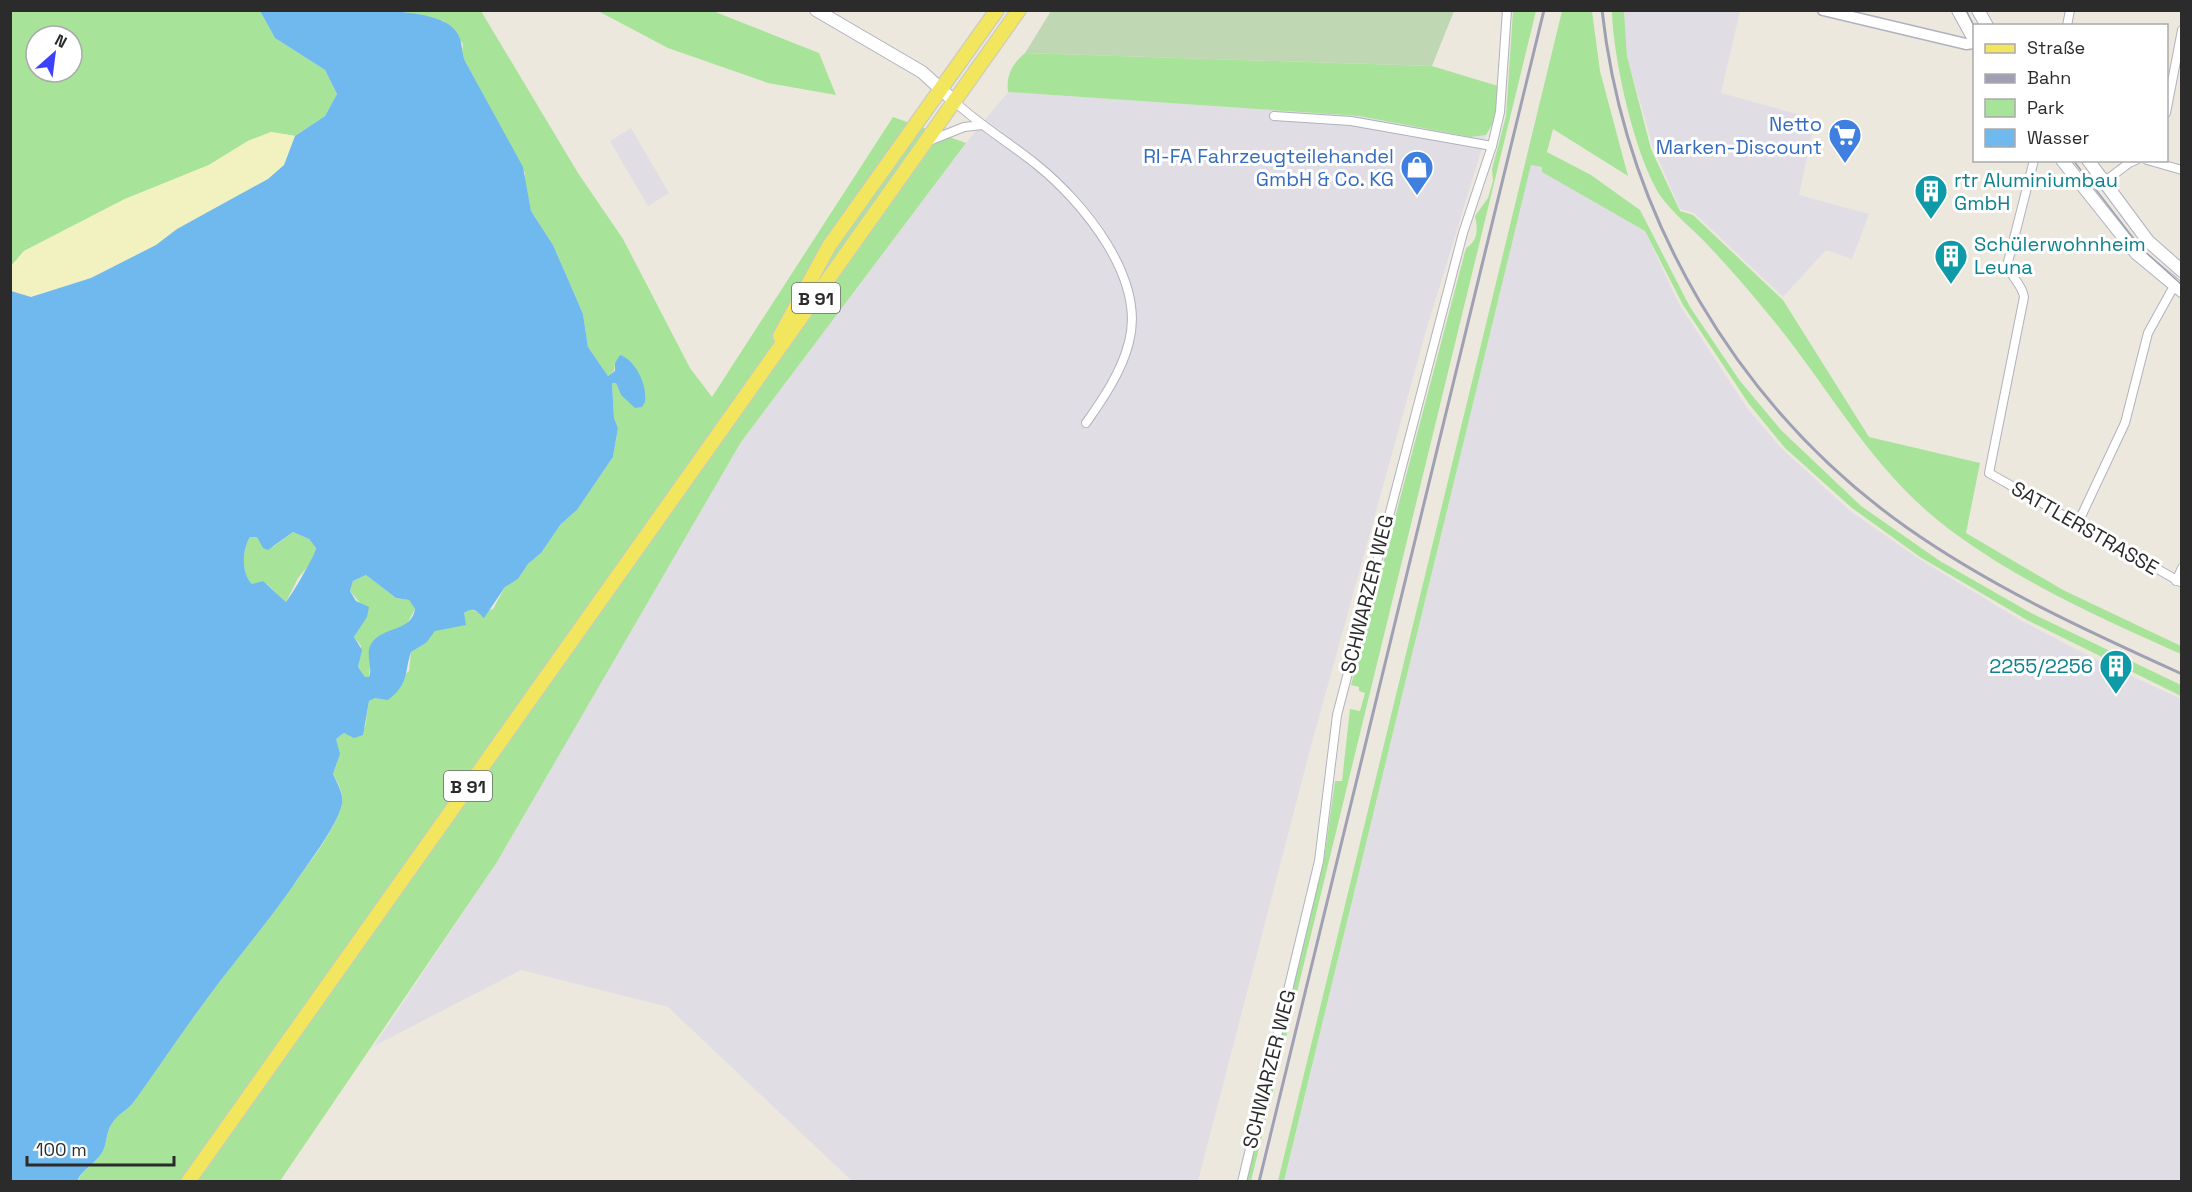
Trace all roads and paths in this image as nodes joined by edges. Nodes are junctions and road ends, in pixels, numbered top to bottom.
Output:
1 (816, 10) edge
2 (997, 10) edge
3 (1019, 10) edge
4 (1507, 10) edge
5 (1823, 10) edge
6 (1958, 10) edge
7 (1978, 10) edge
8 (1986, 24) edge
9 (2181, 30) edge
10 (1973, 39) edge
11 (1973, 41) edge
12 (942, 88) junction
13 (954, 100) junction
14 (2168, 103) edge
15 (1274, 116) dead end
16 (983, 125) junction
17 (923, 144) junction
18 (1492, 147) junction
19 (2033, 162) edge
20 (2064, 162) edge
21 (2089, 162) edge
22 (2153, 162) edge
23 (2124, 163) edge
24 (2181, 170) edge
25 (2104, 182) junction
26 (2181, 271) edge
27 (2177, 288) edge
28 (749, 392) junction
29 (1086, 423) dead end
30 (2077, 525) junction
31 (2181, 568) edge
32 (2179, 582) edge
33 (188, 1182) edge
34 (1242, 1182) edge

1 - 12 main road
2 - 12 main road, B 91
3 - 13 main road, B 91
4 - 18 street, SCHWARZER WEG
5 - 11 street
6 - 10 main road
7 - 8 main road
9 - 14 street
12 - 13 main road
12 - 28 main road, B 91
13 - 16 street
13 - 17 main road, B 91
15 - 18 street
16 - 17 street
16 - 29 street
17 - 28 main road, B 91
18 - 34 street, SCHWARZER WEG
19 - 30 street, SATTLERSTRASSE
20 - 27 main road
21 - 25 main road
22 - 24 street
23 - 25 street
25 - 26 main road
27 - 30 street
28 - 33 main road, B 91
30 - 32 street, SATTLERSTRASSE
31 - 32 street

